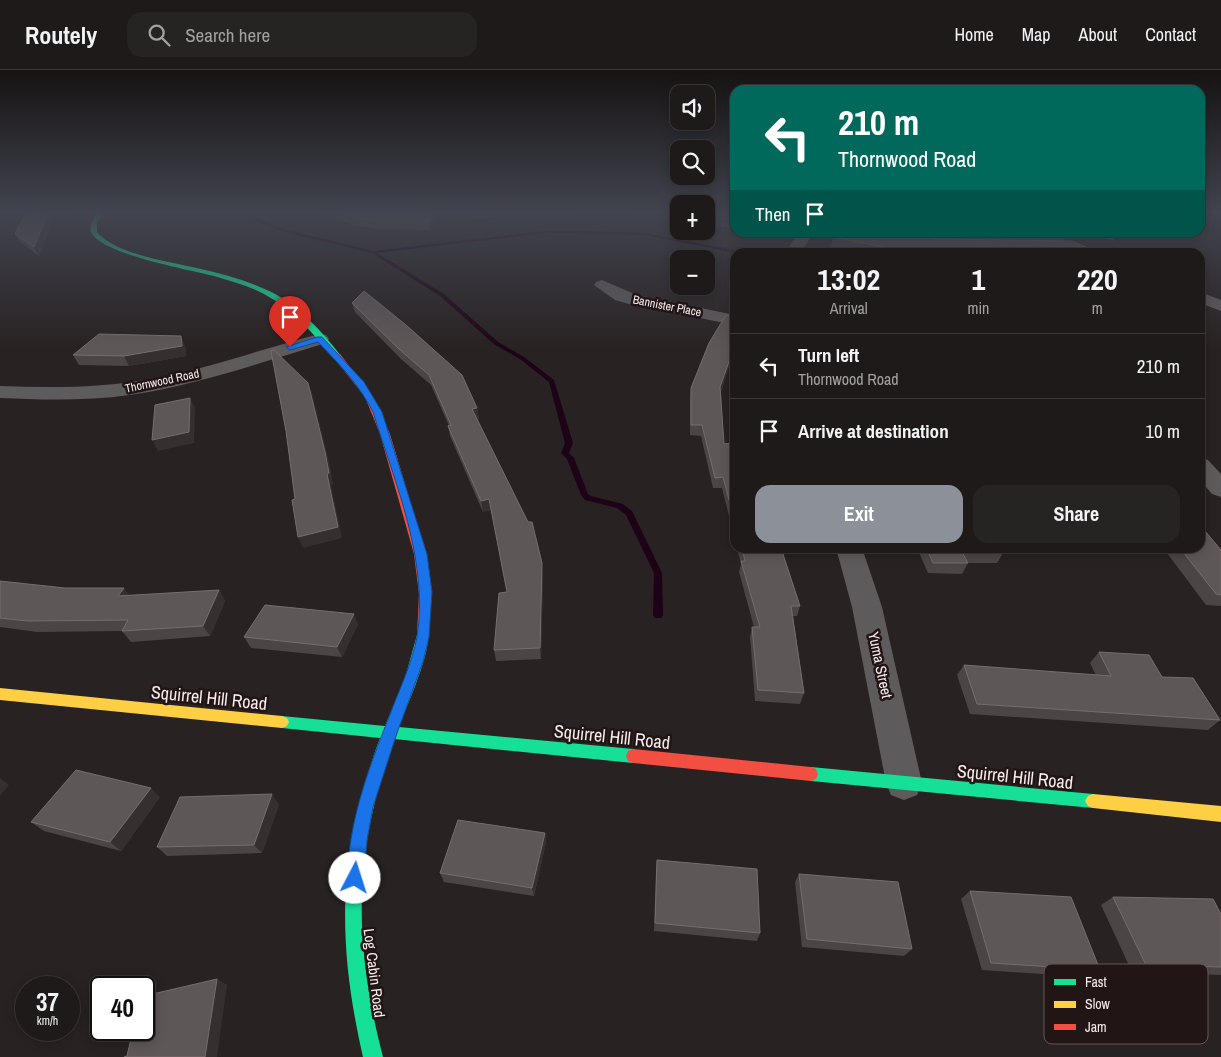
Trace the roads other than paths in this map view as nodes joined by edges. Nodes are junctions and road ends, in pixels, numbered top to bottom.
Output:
1 (148, 257) edge
2 (602, 285) dead end
3 (1205, 299) edge
4 (1221, 306) edge
5 (730, 319) edge
6 (320, 339) junction
7 (0, 392) edge
8 (1205, 471) edge
9 (1221, 490) edge
10 (851, 553) edge
11 (0, 694) edge
12 (390, 733) junction
13 (904, 783) junction
14 (1221, 814) edge
15 (373, 1057) edge

1 - 6 street, Log Cabin Road
2 - 5 street, Bannister Place
3 - 4 street
6 - 7 street, Thornwood Road
6 - 12 street, Log Cabin Road
8 - 9 street
10 - 13 street, Yuma Street
11 - 12 street, Squirrel Hill Road
12 - 13 street, Squirrel Hill Road
12 - 15 street, Log Cabin Road
13 - 14 street, Squirrel Hill Road

